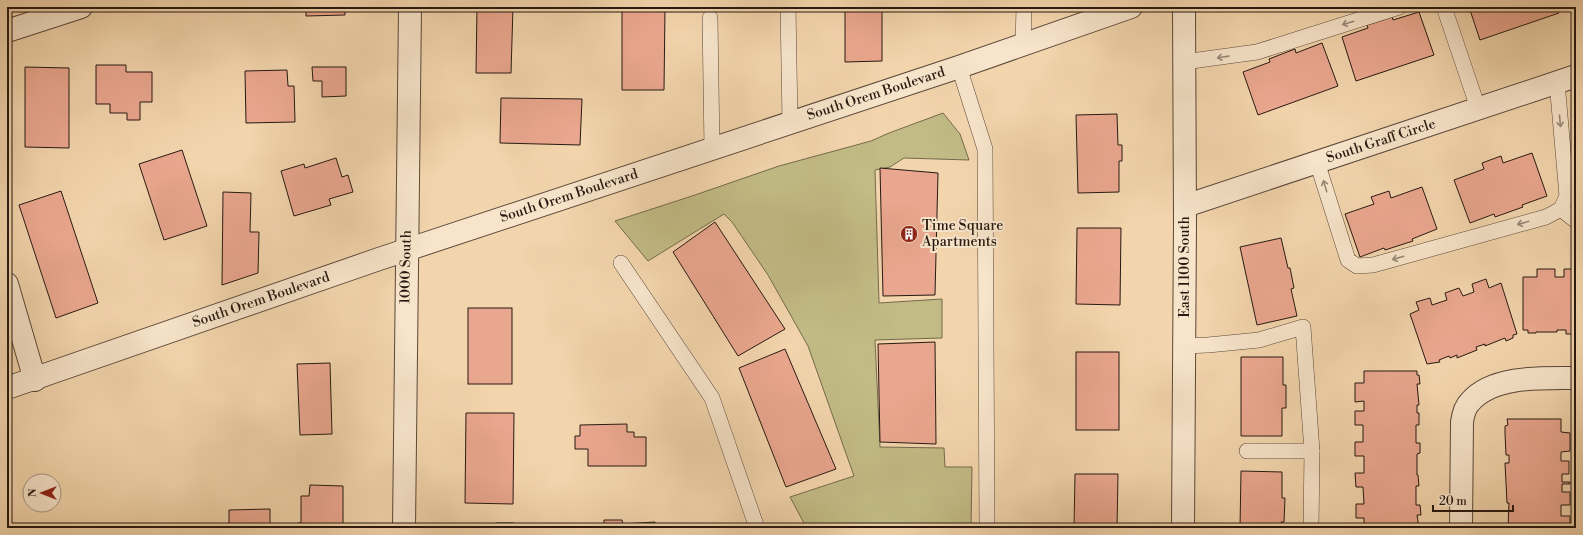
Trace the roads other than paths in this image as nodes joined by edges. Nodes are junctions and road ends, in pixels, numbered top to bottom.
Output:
1 (80, 7) edge
2 (410, 7) edge
3 (788, 7) edge
4 (1024, 7) edge
5 (1131, 7) edge
6 (1184, 7) edge
7 (1399, 7) edge
8 (1444, 7) edge
9 (710, 18) dead end
10 (7, 31) edge
11 (1023, 44) junction
12 (1184, 62) junction
13 (959, 67) junction
14 (1566, 79) edge
15 (1478, 108) junction
16 (790, 123) junction
17 (712, 149) junction
18 (1317, 162) junction
19 (1185, 206) junction
20 (1561, 209) junction
21 (1576, 221) edge
22 (406, 250) junction
23 (621, 263) dead end
24 (7, 284) edge
25 (1184, 346) junction
26 (1576, 378) edge
27 (35, 380) junction
28 (7, 388) edge
29 (1247, 451) dead end
30 (1312, 451) junction
31 (404, 528) edge
32 (757, 528) edge
33 (988, 528) edge
34 (1183, 528) edge
35 (1312, 528) edge
36 (1461, 528) edge

1 - 10 street
2 - 22 street, 1000 South
3 - 16 lane
4 - 11 lane
5 - 11 street, South Orem Boulevard
6 - 12 street, East 1100 South
7 -> 12 lane
8 - 15 lane
9 - 17 lane
11 - 13 street, South Orem Boulevard
12 - 19 street, East 1100 South
13 - 16 street, South Orem Boulevard
13 - 33 lane
14 - 15 street, South Graff Circle
14 -> 20 lane
15 - 18 street, South Graff Circle
16 - 17 street, South Orem Boulevard
17 - 22 street, South Orem Boulevard
18 - 19 street, South Graff Circle
20 -> 18 lane
19 - 25 street, East 1100 South
20 - 21 lane
22 - 27 street, South Orem Boulevard
22 - 31 street, 1000 South
23 - 32 lane
24 - 27 street
25 - 30 lane
25 - 34 street, East 1100 South
26 - 36 street
27 - 28 street, South Orem Boulevard
29 - 30 lane
30 - 35 lane

